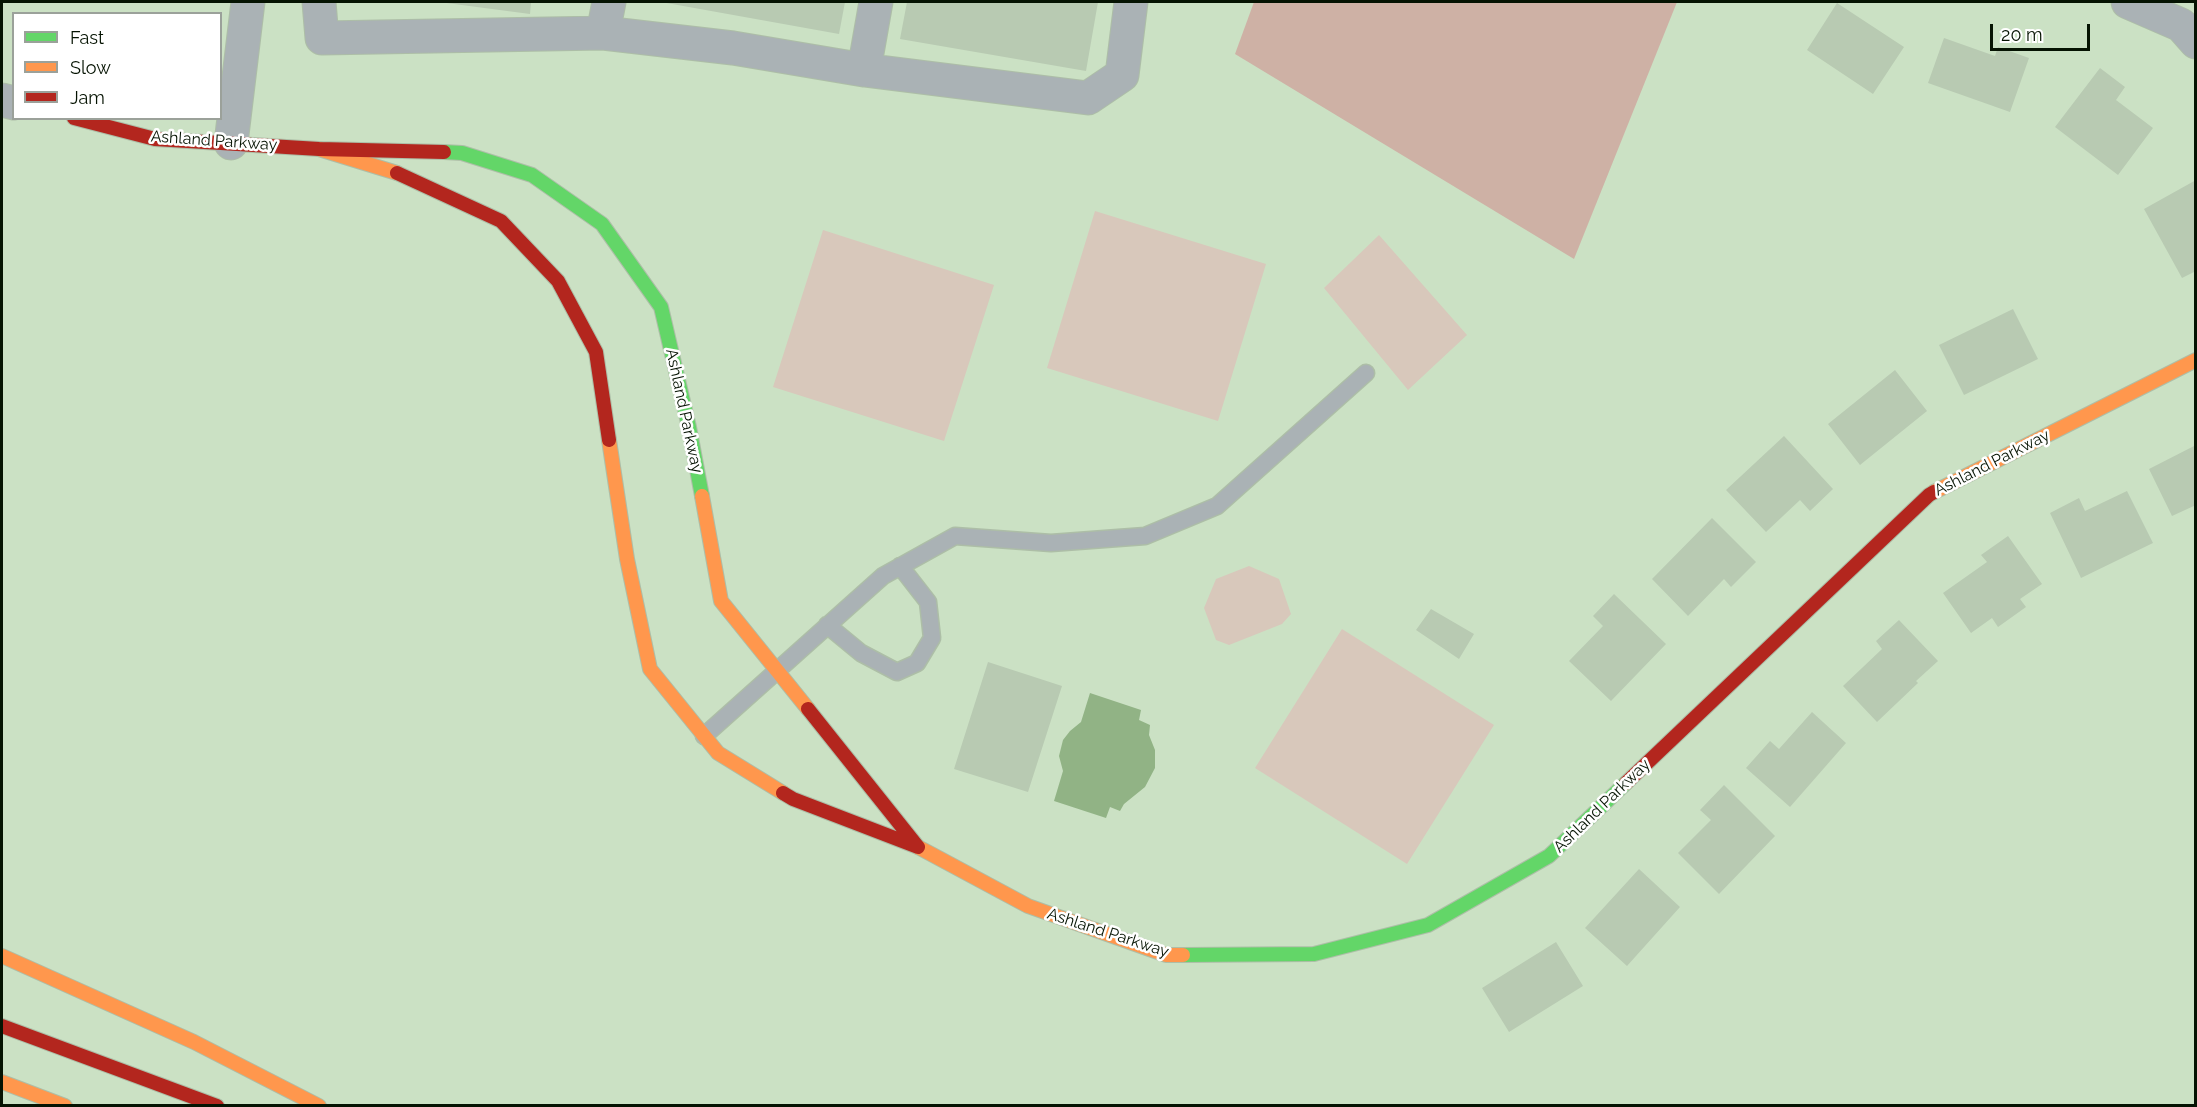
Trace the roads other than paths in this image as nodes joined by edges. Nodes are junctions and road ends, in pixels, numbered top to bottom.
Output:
1 (248, 2) edge
2 (319, 2) edge
3 (876, 2) edge
4 (1131, 2) edge
5 (2128, 2) edge
6 (606, 17) edge
7 (2196, 42) edge
8 (864, 70) junction
9 (82, 120) edge
10 (231, 144) junction
11 (319, 149) junction
12 (2196, 360) edge
13 (1366, 373) dead end
14 (900, 566) junction
15 (827, 625) junction
16 (777, 670) junction
17 (704, 736) junction
18 (918, 847) junction
19 (2, 956) edge
20 (2, 1026) edge
21 (2, 1082) edge
22 (65, 1106) edge
23 (217, 1106) edge
24 (319, 1106) edge

1 - 10 street
2 - 6 street
3 - 8 street
4 - 8 street
5 - 7 street
6 - 8 street
9 - 10 main road, Ashland Parkway
10 - 11 main road, Ashland Parkway
11 - 16 main road, Ashland Parkway
11 - 17 main road, Ashland Parkway
12 - 18 main road, Ashland Parkway
13 - 14 lane
14 - 15 lane
14 - 15 lane
15 - 16 lane
16 - 17 lane
16 - 18 main road, Ashland Parkway
17 - 18 main road, Ashland Parkway
19 - 24 main road
20 - 23 main road
21 - 22 main road

